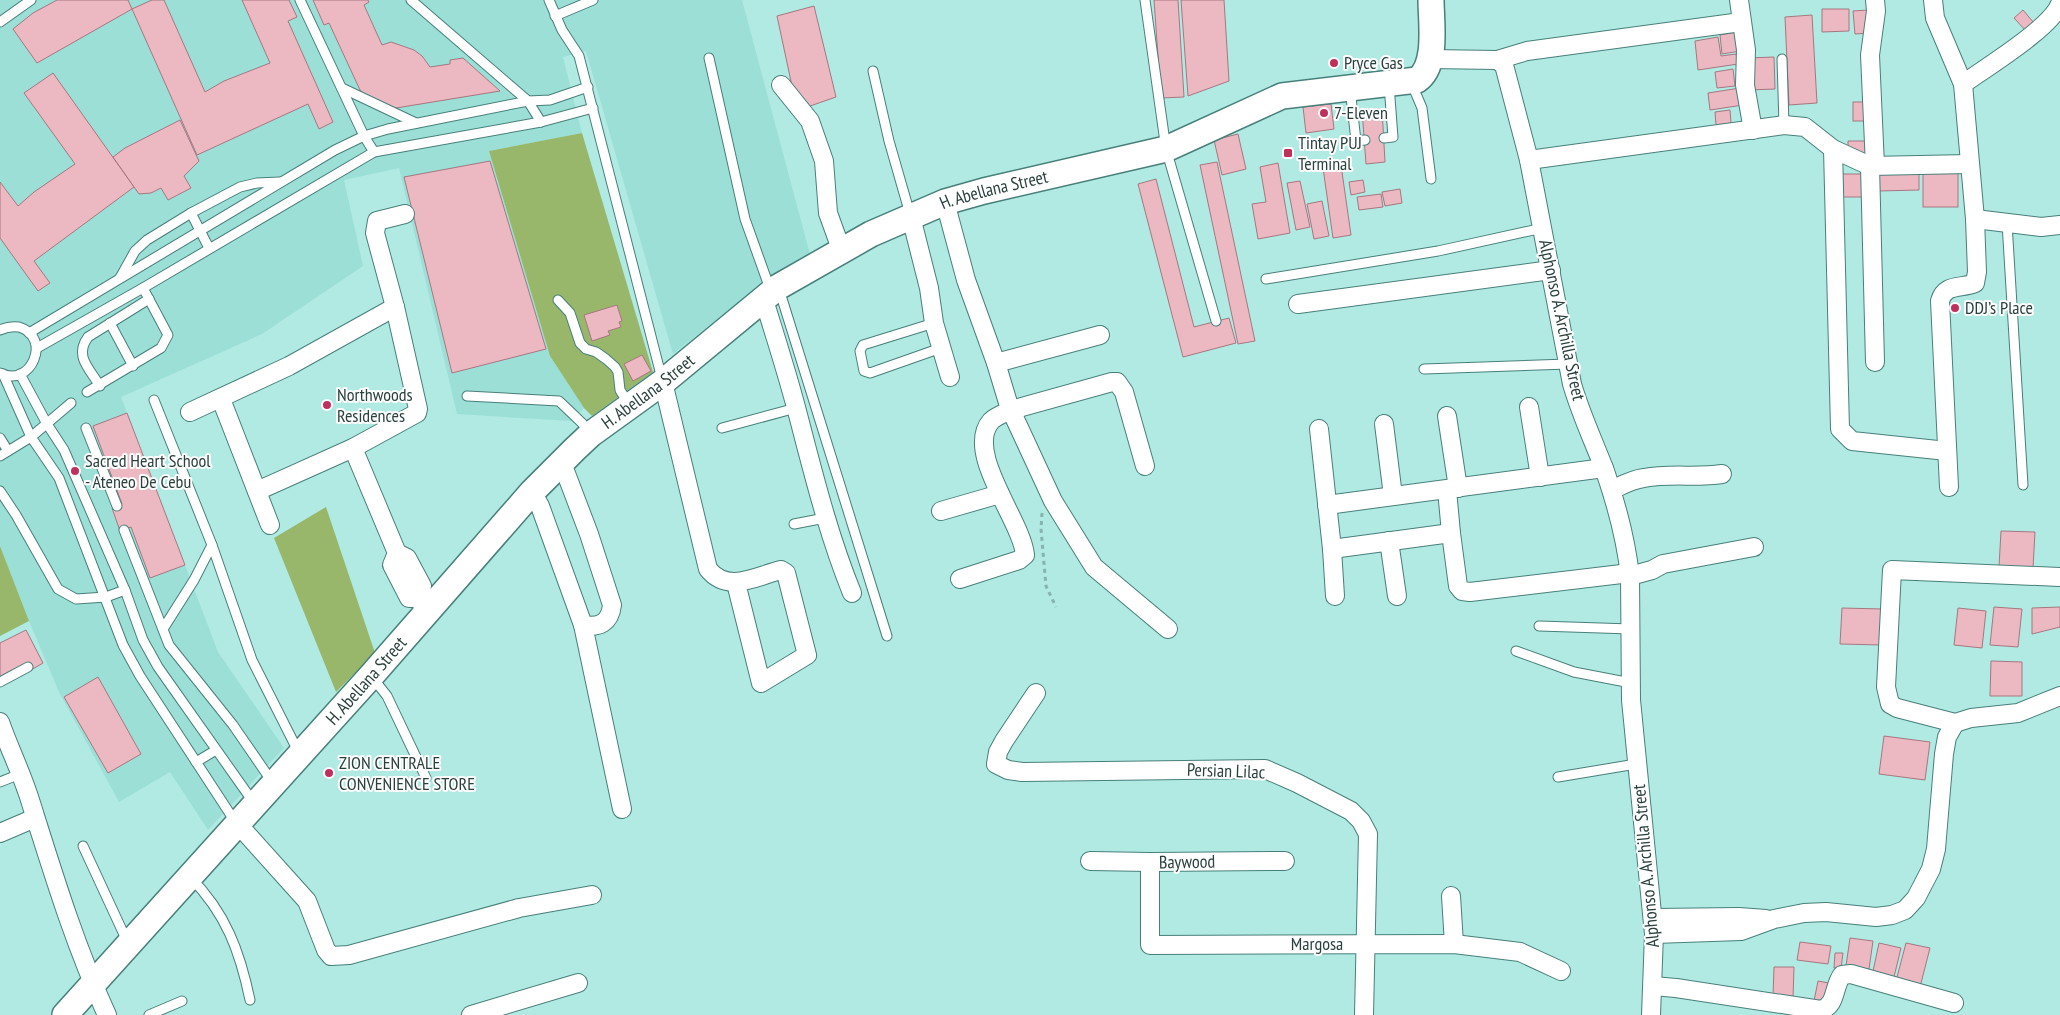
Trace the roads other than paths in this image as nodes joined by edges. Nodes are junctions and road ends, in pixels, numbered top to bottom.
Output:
1 (300, 0) edge
2 (411, 0) edge
3 (549, 0) edge
4 (593, 0) edge
5 (1145, 0) edge
6 (1431, 0) edge
7 (1739, 0) edge
8 (1875, 0) edge
9 (1934, 0) edge
10 (27, 1) edge
11 (2060, 4) edge
12 (555, 16) junction
13 (0, 22) edge
14 (1741, 22) junction
15 (709, 58) dead end
16 (1782, 59) dead end
17 (1497, 60) junction
18 (874, 71) dead end
19 (1414, 75) junction
20 (1963, 84) junction
21 (781, 85) dead end
22 (588, 87) junction
23 (342, 88) junction
24 (1350, 88) junction
25 (528, 101) junction
26 (593, 108) junction
27 (541, 122) junction
28 (416, 123) junction
29 (1784, 125) junction
30 (1753, 130) junction
31 (364, 136) junction
32 (1384, 138) dead end
33 (1365, 140) dead end
34 (1166, 149) junction
35 (1833, 149) junction
36 (374, 152) junction
37 (1530, 160) junction
38 (1969, 164) junction
39 (1873, 166) junction
40 (1431, 178) dead end
41 (283, 182) junction
42 (945, 202) junction
43 (191, 214) junction
44 (404, 214) dead end
45 (911, 217) junction
46 (1975, 219) junction
47 (2007, 223) junction
48 (2060, 225) edge
49 (1543, 228) junction
50 (200, 231) junction
51 (209, 248) junction
52 (841, 249) junction
53 (1551, 270) junction
54 (119, 279) junction
55 (1266, 279) dead end
56 (143, 288) junction
57 (771, 292) junction
58 (149, 299) junction
59 (558, 300) dead end
60 (1298, 304) dead end
61 (395, 306) junction
62 (1216, 321) dead end
63 (110, 323) junction
64 (934, 323) junction
65 (1, 327) edge
66 (29, 333) junction
67 (1100, 335) dead end
68 (36, 348) junction
69 (941, 348) junction
70 (1875, 362) dead end
71 (996, 363) junction
72 (1568, 364) junction
73 (133, 366) junction
74 (1424, 369) dead end
75 (2, 373) edge
76 (20, 374) junction
77 (950, 377) dead end
78 (663, 382) junction
79 (100, 386) junction
80 (87, 392) dead end
81 (467, 396) dead end
82 (221, 399) junction
83 (154, 400) dead end
84 (71, 403) dead end
85 (630, 406) junction
86 (1529, 407) dead end
87 (796, 408) junction
88 (1012, 410) junction
89 (190, 412) dead end
90 (1447, 416) dead end
91 (47, 424) junction
92 (1384, 424) dead end
93 (86, 428) dead end
94 (722, 428) dead end
95 (1319, 429) dead end
96 (591, 434) junction
97 (31, 436) junction
98 (0, 438) edge
99 (353, 448) junction
100 (1947, 451) junction
101 (4, 453) edge
102 (562, 463) junction
103 (1145, 466) dead end
104 (1604, 468) junction
105 (1722, 474) dead end
106 (1540, 477) junction
107 (2023, 484) dead end
108 (1949, 487) dead end
109 (1452, 489) junction
110 (257, 490) junction
111 (1612, 490) junction
112 (0, 491) edge
113 (532, 492) junction
114 (1000, 494) junction
115 (1393, 496) junction
116 (1327, 504) junction
117 (117, 506) dead end
118 (941, 510) dead end
119 (826, 518) junction
120 (794, 524) dead end
121 (270, 525) dead end
122 (124, 530) dead end
123 (1451, 534) junction
124 (1390, 541) junction
125 (212, 545) junction
126 (1754, 547) dead end
127 (1332, 549) junction
128 (1630, 575) junction
129 (2060, 577) edge
130 (960, 580) dead end
131 (736, 584) junction
132 (125, 590) junction
133 (852, 593) dead end
134 (1335, 596) dead end
135 (1397, 596) dead end
136 (106, 597) junction
137 (422, 606) junction
138 (583, 625) junction
139 (1540, 626) dead end
140 (163, 628) junction
141 (1168, 629) dead end
142 (1631, 629) junction
143 (887, 636) dead end
144 (1516, 651) dead end
145 (28, 667) dead end
146 (371, 676) junction
147 (0, 682) edge
148 (1631, 683) junction
149 (1036, 693) dead end
150 (2060, 696) edge
151 (0, 722) edge
152 (1955, 723) junction
153 (216, 750) junction
154 (299, 753) junction
155 (1635, 756) junction
156 (196, 762) junction
157 (20, 774) junction
158 (1558, 777) dead end
159 (426, 778) dead end
160 (0, 782) edge
161 (273, 783) junction
162 (255, 803) junction
163 (622, 809) dead end
164 (35, 818) junction
165 (237, 823) junction
166 (0, 833) edge
167 (83, 846) dead end
168 (1090, 861) dead end
169 (1284, 861) dead end
170 (1150, 862) junction
171 (189, 876) junction
172 (592, 895) dead end
173 (1451, 896) dead end
174 (1654, 926) junction
175 (128, 944) junction
176 (1365, 944) junction
177 (1454, 944) junction
178 (1561, 971) dead end
179 (578, 983) dead end
180 (92, 984) junction
181 (1653, 986) junction
182 (250, 1000) dead end
183 (182, 1001) dead end
184 (1954, 1003) dead end
185 (65, 1015) edge
186 (107, 1015) edge
187 (149, 1015) edge
188 (471, 1015) edge
189 (1364, 1015) edge
190 (1651, 1015) edge

1 - 23 lane
2 - 25 lane
3 - 12 lane
4 - 12 lane
5 - 34 lane
6 - 19 main road
7 - 14 street
8 - 39 street
9 - 20 street
10 - 13 lane
11 - 20 street
12 - 22 lane
14 - 17 street
14 - 30 street
15 - 57 lane
16 - 29 lane
17 - 19 street
17 - 37 street, Alphonso A. Archilla Street
18 - 45 lane
19 - 24 main road, H. Abellana Street
19 - 32 lane
19 - 40 lane
20 - 38 street
21 - 52 street
22 - 25 lane
22 - 26 lane
23 - 28 lane
23 - 31 lane
24 - 33 lane
24 - 34 main road, H. Abellana Street
25 - 27 lane
25 - 28 lane
26 - 27 lane
26 - 78 lane
27 - 36 lane
28 - 31 lane
29 - 30 street
29 - 35 street
30 - 37 street
31 - 36 lane
31 - 41 lane
34 - 42 main road, H. Abellana Street
34 - 62 lane
35 - 39 street
35 - 100 street
36 - 51 lane
37 - 49 street, Alphonso A. Archilla Street
38 - 39 street
38 - 46 street
39 - 70 street
41 - 43 lane
41 - 50 lane
42 - 45 main road, H. Abellana Street
42 - 71 street
43 - 50 lane
43 - 54 lane
44 - 61 street
45 - 52 main road, H. Abellana Street
45 - 64 street
46 - 47 street
46 - 100 street
47 - 48 street
47 - 107 lane
49 - 53 street, Alphonso A. Archilla Street
49 - 55 lane
50 - 51 lane
50 - 54 lane
51 - 56 lane
52 - 57 main road, H. Abellana Street
53 - 60 street
53 - 72 street, Alphonso A. Archilla Street
54 - 66 lane
56 - 58 lane
56 - 68 lane
57 - 78 main road, H. Abellana Street
57 - 87 street
57 - 143 lane
58 - 63 lane
58 - 73 lane
59 - 85 lane
61 - 82 street
61 - 99 street
63 - 73 lane
63 - 79 lane
64 - 69 street
64 - 69 lane
65 - 66 lane
66 - 68 lane
67 - 71 street
68 - 76 lane
69 - 77 street
71 - 88 street
72 - 74 lane
72 - 104 street, Alphonso A. Archilla Street
73 - 79 lane
75 - 76 lane
75 - 97 lane
76 - 91 lane
78 - 85 main road, H. Abellana Street
78 - 131 street
79 - 80 lane
81 - 96 lane
82 - 89 street
82 - 110 street
83 - 125 lane
84 - 91 lane
85 - 96 main road, H. Abellana Street
86 - 106 street
87 - 94 lane
87 - 119 street
88 - 103 street
88 - 114 street
88 - 141 street
90 - 109 street
91 - 97 lane
91 - 132 lane
92 - 115 street
93 - 117 lane
95 - 116 street
96 - 102 main road, H. Abellana Street
97 - 101 lane
97 - 136 lane
98 - 101 lane
99 - 110 street
99 - 137 street
100 - 108 street
102 - 113 main road, H. Abellana Street
102 - 138 street
104 - 106 street
104 - 111 street, Alphonso A. Archilla Street
105 - 111 street
106 - 109 street
109 - 115 street
109 - 123 street
110 - 121 street
111 - 128 street, Alphonso A. Archilla Street
112 - 136 lane
113 - 137 main road, H. Abellana Street
113 - 138 street
114 - 118 street
114 - 130 street
115 - 116 street
116 - 127 street
119 - 120 lane
119 - 133 street
122 - 140 lane
123 - 124 street
123 - 128 street
124 - 127 street
124 - 135 street
125 - 140 lane
125 - 154 lane
126 - 128 street
127 - 134 street
128 - 142 street, Alphonso A. Archilla Street
129 - 152 street
131 - 131 street
132 - 136 lane
132 - 153 lane
136 - 156 lane
137 - 146 main road, H. Abellana Street
138 - 163 street
139 - 142 lane
140 - 161 lane
142 - 148 street, Alphonso A. Archilla Street
144 - 148 lane
145 - 147 lane
146 - 154 main road, H. Abellana Street
146 - 159 lane
148 - 155 street, Alphonso A. Archilla Street
149 - 176 street, Persian Lilac
150 - 152 street
151 - 157 street
152 - 174 street
153 - 156 lane
153 - 162 lane
154 - 161 main road, H. Abellana Street
155 - 158 lane
155 - 174 street, Alphonso A. Archilla Street
156 - 165 lane
157 - 160 lane
157 - 164 street
161 - 162 main road, H. Abellana Street
162 - 165 main road, H. Abellana Street
164 - 166 street
164 - 180 street
165 - 171 main road, H. Abellana Street
165 - 172 street
167 - 175 lane
168 - 170 street, Baywood
169 - 170 street, Baywood
170 - 176 street, Margosa
171 - 175 main road, H. Abellana Street
171 - 182 lane
173 - 177 street
174 - 181 street, Alphonso A. Archilla Street
175 - 180 main road, H. Abellana Street
176 - 177 street, Margosa
176 - 189 street, Persian Lilac
177 - 178 street, Margosa
179 - 188 street
180 - 185 main road, H. Abellana Street
180 - 186 street
181 - 184 street
181 - 190 street, Alphonso A. Archilla Street
183 - 187 lane

